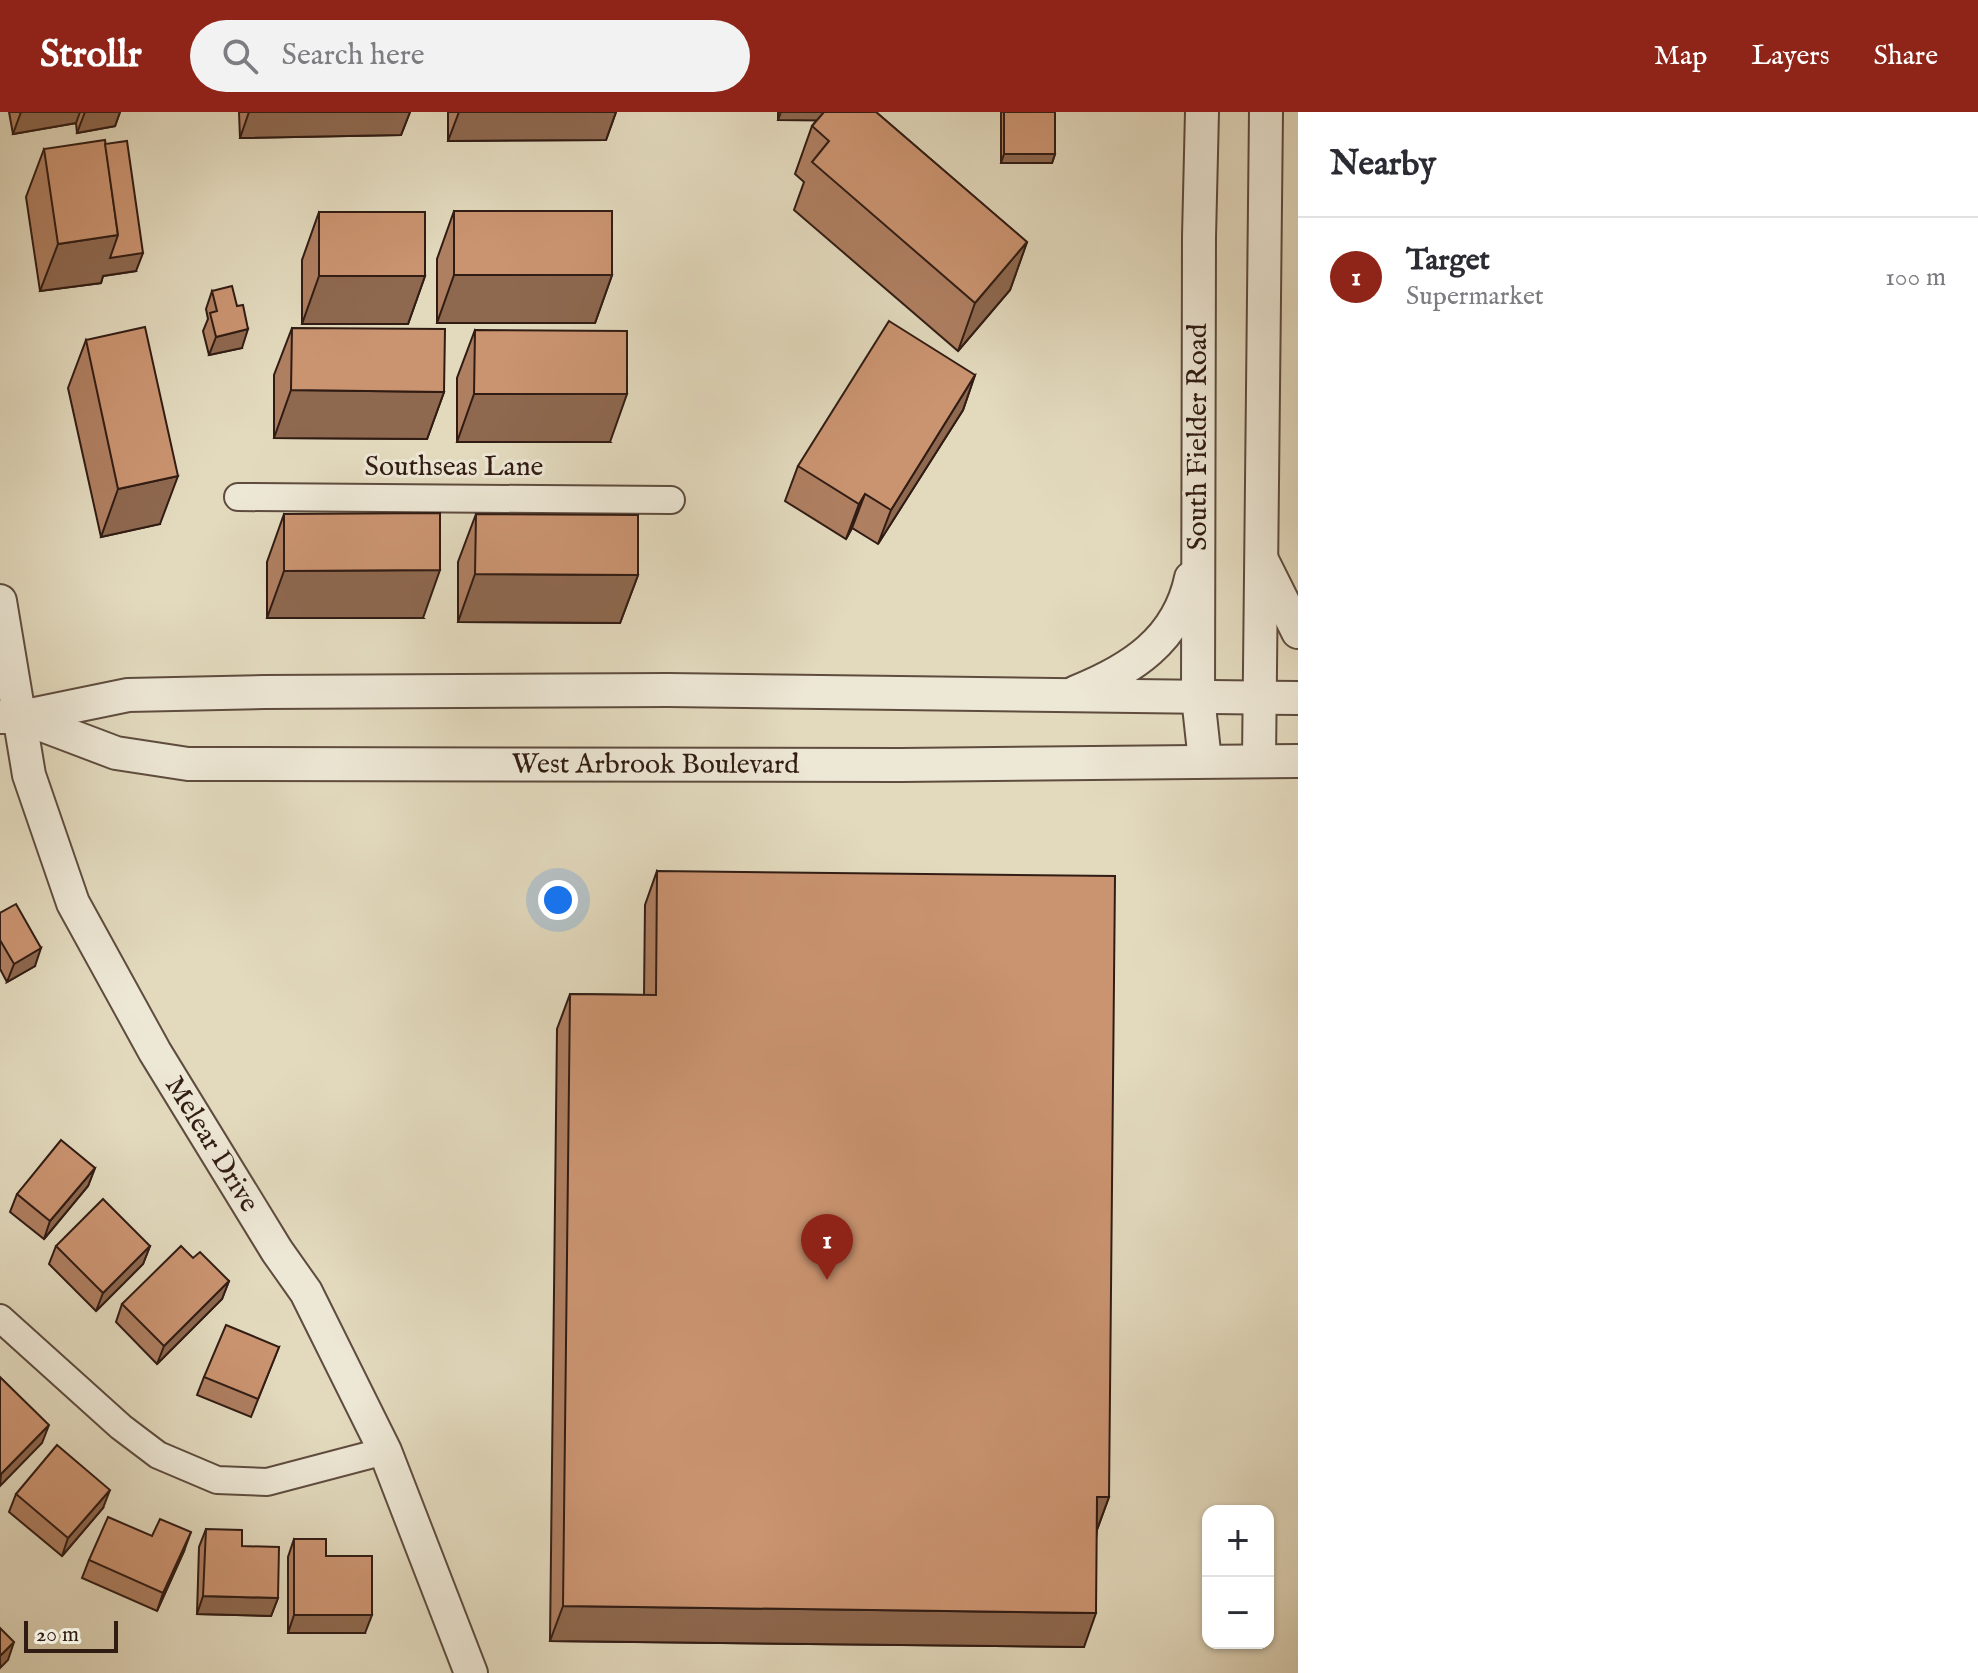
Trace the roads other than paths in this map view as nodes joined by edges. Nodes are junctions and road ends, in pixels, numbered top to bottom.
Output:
1 (1202, 112) edge
2 (1266, 112) edge
3 (238, 497) dead end
4 (671, 500) dead end
5 (1198, 540) junction
6 (1259, 553) junction
7 (0, 601) edge
8 (1298, 632) edge
9 (1068, 695) junction
10 (1198, 697) junction
11 (1259, 698) junction
12 (1298, 698) edge
13 (10, 717) edge
14 (1205, 761) junction
15 (1259, 761) junction
16 (1298, 761) edge
17 (0, 1318) edge
18 (385, 1451) junction
19 (471, 1673) edge

1 - 5 street, South Fielder Road
2 - 6 street
3 - 4 street, Southseas Lane
5 - 9 street
5 - 10 street, South Fielder Road
6 - 8 street
6 - 11 street
7 - 13 street, Melear Drive
9 - 10 street
9 - 13 street
10 - 11 street
10 - 14 street, South Fielder Road
11 - 12 street
11 - 15 street
13 - 14 street, West Arbrook Boulevard
13 - 18 street, Melear Drive
14 - 15 street, West Arbrook Boulevard
15 - 16 street, West Arbrook Boulevard
17 - 18 street
18 - 19 street, Melear Drive

